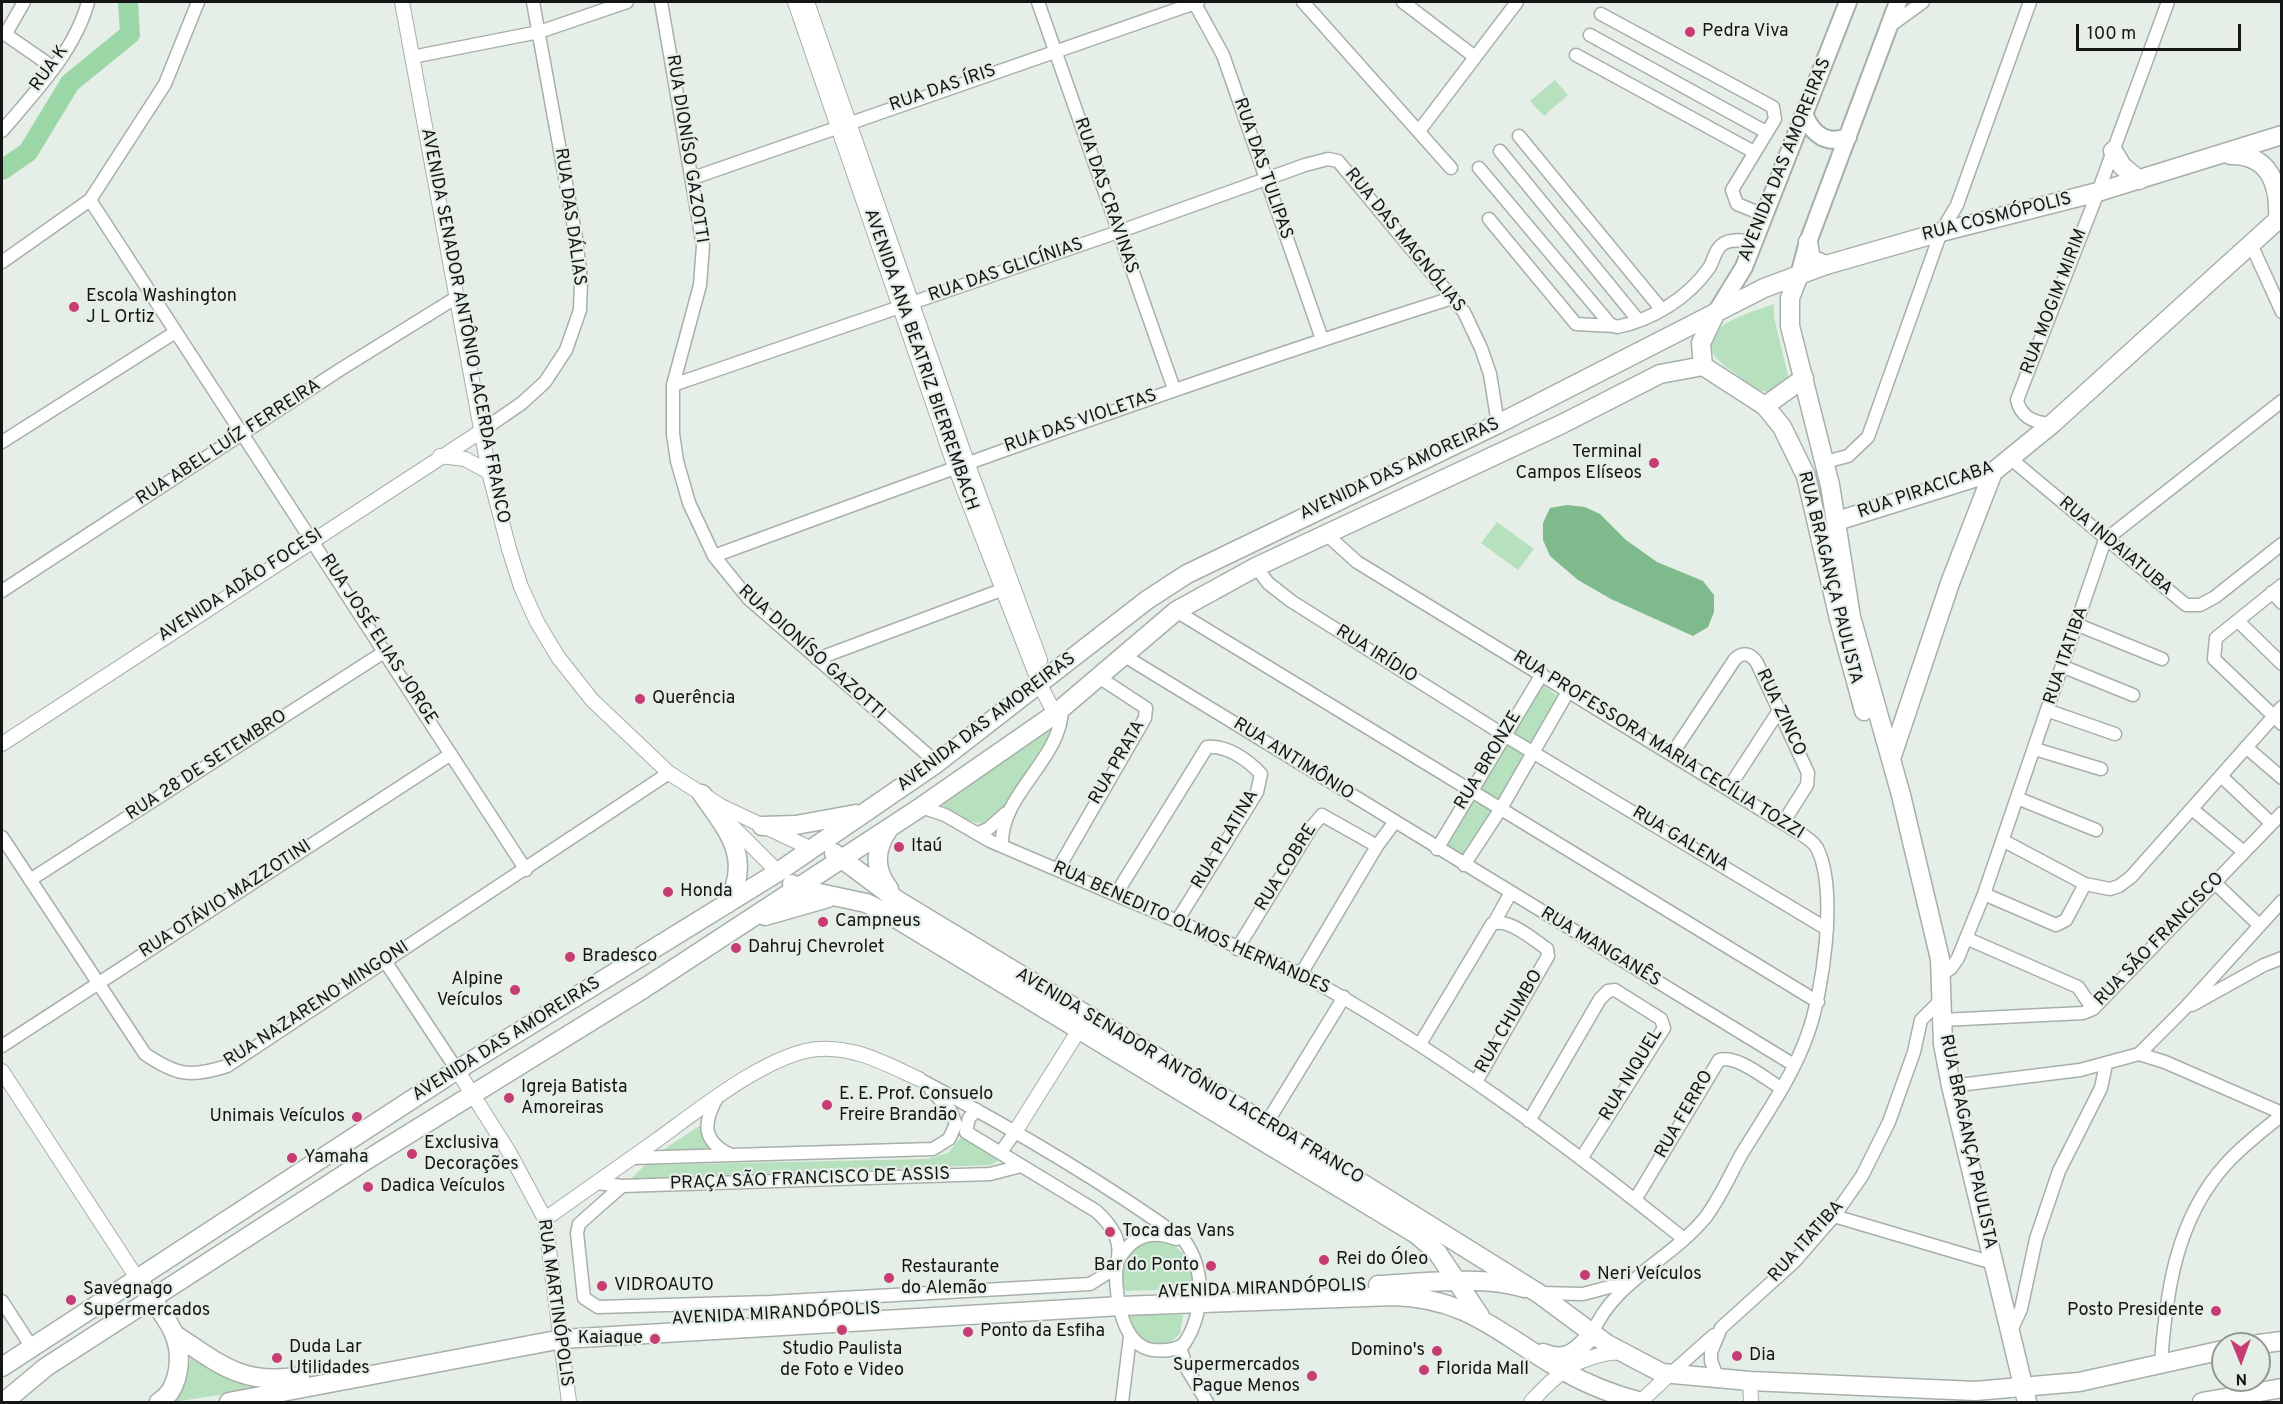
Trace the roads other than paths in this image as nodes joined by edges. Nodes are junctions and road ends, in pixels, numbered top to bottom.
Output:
1 (24, 2) edge
2 (88, 2) edge
3 (198, 2) edge
4 (402, 2) edge
5 (533, 2) edge
6 (627, 2) edge
7 (661, 2) edge
8 (795, 2) edge
9 (807, 2) edge
10 (1038, 2) edge
11 (1196, 2) edge
12 (1303, 2) edge
13 (1403, 2) edge
14 (1517, 2) edge
15 (1848, 2) edge
16 (1898, 2) edge
17 (1923, 2) edge
18 (2030, 2) edge
19 (2168, 2) edge
20 (1601, 14) dead end
21 (1890, 26) junction
22 (539, 32) junction
23 (3, 34) edge
24 (1590, 35) dead end
25 (1055, 50) junction
26 (1576, 55) dead end
27 (412, 57) junction
28 (1475, 57) junction
29 (54, 68) junction
30 (1805, 116) junction
31 (843, 124) junction
32 (2, 131) edge
33 (1419, 131) junction
34 (1766, 132) junction
35 (2282, 135) edge
36 (1519, 136) dead end
37 (1848, 137) junction
38 (1500, 151) dead end
39 (2113, 151) junction
40 (1754, 152) junction
41 (2223, 155) junction
42 (1338, 161) joint
43 (1451, 168) dead end
44 (1479, 168) dead end
45 (693, 178) junction
46 (1265, 179) junction
47 (2139, 180) junction
48 (2098, 192) junction
49 (90, 201) junction
50 (1764, 215) junction
51 (2280, 217) edge
52 (1489, 219) dead end
53 (1118, 232) junction
54 (1941, 232) junction
55 (1755, 242) junction
56 (1808, 242) junction
57 (2250, 242) junction
58 (2, 262) edge
59 (1826, 265) junction
60 (1799, 275) junction
61 (458, 297) junction
62 (1452, 298) junction
63 (907, 305) junction
64 (1662, 310) junction
65 (1717, 312) junction
66 (2282, 312) edge
67 (1638, 320) junction
68 (1614, 327) junction
69 (174, 333) junction
70 (1322, 339) junction
71 (1703, 366) junction
72 (1804, 378) junction
73 (673, 386) junction
74 (1174, 389) junction
75 (2282, 401) edge
76 (1765, 406) junction
77 (1498, 424) junction
78 (2052, 424) junction
79 (483, 430) junction
80 (242, 434) junction
81 (2, 442) edge
82 (440, 456) junction
83 (2011, 459) junction
84 (1825, 462) junction
85 (961, 464) junction
86 (489, 472) junction
87 (1993, 472) junction
88 (1837, 521) junction
89 (1326, 534) junction
90 (313, 539) junction
91 (2105, 540) junction
92 (2282, 544) edge
93 (714, 556) junction
94 (1256, 567) junction
95 (1008, 588) junction
96 (2277, 589) edge
97 (2, 591) edge
98 (2282, 603) edge
99 (1176, 611) junction
100 (2238, 621) junction
101 (2078, 625) junction
102 (384, 652) junction
103 (1123, 655) junction
104 (817, 659) junction
105 (2162, 659) dead end
106 (2282, 664) edge
107 (2064, 667) junction
108 (1542, 674) junction
109 (1097, 676) junction
110 (1044, 682) junction
111 (1569, 690) junction
112 (1858, 692) junction
113 (2133, 695) dead end
114 (1908, 704) junction
115 (1875, 708) junction
116 (1058, 711) junction
117 (2049, 711) junction
118 (1778, 712) junction
119 (2279, 716) edge
120 (2115, 734) dead end
121 (1504, 735) junction
122 (2, 744) edge
123 (2246, 747) junction
124 (2035, 749) junction
125 (1533, 752) junction
126 (451, 754) junction
127 (1672, 754) junction
128 (1891, 759) junction
129 (937, 763) junction
130 (2102, 769) dead end
131 (669, 773) junction
132 (2222, 777) junction
133 (2282, 778) edge
134 (1728, 789) junction
135 (1470, 792) junction
136 (702, 794) junction
137 (2017, 798) junction
138 (1013, 805) junction
139 (921, 807) junction
140 (2192, 809) junction
141 (1500, 810) junction
142 (864, 813) junction
143 (2282, 813) edge
144 (1394, 823) junction
145 (1783, 823) junction
146 (2271, 823) junction
147 (1908, 824) junction
148 (762, 826) junction
149 (889, 828) junction
150 (2096, 830) dead end
151 (978, 833) junction
152 (2, 837) edge
153 (2004, 841) junction
154 (1002, 845) junction
155 (1377, 846) junction
156 (812, 849) junction
157 (1437, 849) junction
158 (2244, 852) junction
159 (843, 858) junction
160 (1464, 865) junction
161 (1058, 869) junction
162 (526, 870) junction
163 (778, 872) junction
164 (30, 880) junction
165 (2215, 883) junction
166 (2085, 884) junction
167 (796, 888) junction
168 (1116, 894) junction
169 (1510, 894) junction
170 (1984, 894) junction
171 (832, 897) junction
172 (897, 900) junction
173 (2282, 901) edge
174 (727, 904) junction
175 (1176, 921) junction
176 (1494, 922) junction
177 (742, 923) junction
178 (2259, 925) junction
179 (1827, 928) junction
180 (1968, 939) junction
181 (1237, 948) junction
182 (2282, 958) edge
183 (385, 961) junction
184 (1940, 967) junction
185 (1301, 974) junction
186 (97, 984) junction
187 (1344, 997) junction
188 (1942, 999) junction
189 (1818, 1002) junction
190 (2093, 1009) junction
191 (2184, 1009) junction
192 (1942, 1020) junction
193 (1084, 1022) junction
194 (1419, 1044) junction
195 (2, 1046) edge
196 (2139, 1054) junction
197 (2106, 1064) junction
198 (1794, 1065) junction
199 (457, 1070) junction
200 (2, 1071) edge
201 (919, 1079) junction
202 (1476, 1082) junction
203 (1951, 1086) junction
204 (1780, 1088) junction
205 (474, 1096) junction
206 (718, 1096) junction
207 (977, 1110) junction
208 (2282, 1114) edge
209 (1529, 1121) junction
210 (961, 1130) junction
211 (1015, 1132) junction
212 (1262, 1132) junction
213 (1001, 1152) junction
214 (734, 1157) junction
215 (632, 1158) junction
216 (1581, 1159) junction
217 (1021, 1166) junction
218 (597, 1182) junction
219 (622, 1186) junction
220 (1635, 1200) junction
221 (1834, 1216) junction
222 (545, 1219) junction
223 (1683, 1239) junction
224 (1191, 1252) junction
225 (1437, 1252) junction
226 (1993, 1263) junction
227 (1117, 1264) junction
228 (137, 1278) junction
229 (1635, 1279) junction
230 (1454, 1281) junction
231 (1427, 1282) junction
232 (1514, 1285) junction
233 (1538, 1293) junction
234 (1201, 1299) junction
235 (2, 1301) edge
236 (151, 1301) junction
237 (1120, 1301) junction
238 (1476, 1312) junction
239 (1585, 1328) junction
240 (1721, 1328) junction
241 (561, 1333) junction
242 (2010, 1333) junction
243 (174, 1334) junction
244 (1130, 1337) junction
245 (31, 1346) junction
246 (1525, 1346) junction
247 (1180, 1347) junction
248 (2211, 1353) edge
249 (1624, 1354) junction
250 (2161, 1363) junction
251 (2, 1367) edge
252 (1563, 1371) junction
253 (1670, 1374) junction
254 (1718, 1379) junction
255 (1750, 1381) junction
256 (2282, 1388) edge
257 (2025, 1395) edge
258 (4, 1402) edge
259 (161, 1402) edge
260 (229, 1402) edge
261 (569, 1402) edge
262 (1122, 1402) edge
263 (1208, 1402) edge
264 (1531, 1402) edge
265 (1641, 1402) edge
266 (1751, 1402) edge
267 (2202, 1402) edge

1 - 23 street
2 - 29 street, RUA K
3 - 49 street
4 - 27 street, AVENIDA SENADOR ANTÔNIO LACERDA FRANCO
5 - 22 street, RUA DAS DÁLIAS
6 - 22 street
7 - 45 street, RUA DIONÍSO GAZOTTI
8 - 31 street, AVENIDA ANA BEATRIZ BIERREMBACH
9 - 31 street, AVENIDA ANA BEATRIZ BIERREMBACH
10 - 25 street, RUA DAS CRAVINAS
11 - 25 street, RUA DAS ÍRIS
11 - 46 street, RUA DAS TULIPAS
12 - 33 street
13 - 28 street
14 - 28 street
15 - 30 main road, AVENIDA DAS AMOREIRAS
16 - 21 main road
17 - 21 street
18 - 54 street
19 - 39 street, RUA MOGIM MIRIM
20 - 34 street
21 - 37 main road
22 - 27 street
22 - 79 street, RUA DAS DÁLIAS
23 - 29 street
24 - 34 street
25 - 31 street, RUA DAS ÍRIS
25 - 53 street, RUA DAS CRAVINAS
26 - 40 street
27 - 61 street, AVENIDA SENADOR ANTÔNIO LACERDA FRANCO
28 - 33 street
29 - 32 street, RUA K
30 - 37 main road
30 - 50 main road, AVENIDA DAS AMOREIRAS
31 - 45 street, RUA DAS ÍRIS
31 - 63 street, AVENIDA ANA BEATRIZ BIERREMBACH
33 - 43 street
34 - 40 street
35 - 41 main road, RUA COSMÓPOLIS
36 - 64 street
37 - 56 main road
38 - 67 street
39 - 47 main road
39 - 48 street, RUA MOGIM MIRIM
40 - 50 street
41 - 47 main road, RUA COSMÓPOLIS
41 - 51 main road
42 - 46 street, RUA DAS GLICÍNIAS
42 - 62 street, RUA DAS MAGNÓLIAS
44 - 68 street
45 - 73 street, RUA DIONÍSO GAZOTTI
46 - 53 street, RUA DAS GLICÍNIAS
46 - 70 street, RUA DAS TULIPAS
47 - 48 main road, RUA COSMÓPOLIS
48 - 54 main road, RUA COSMÓPOLIS
48 - 78 street, RUA MOGIM MIRIM
49 - 58 street
49 - 69 street, RUA JOSÉ ELIAS JORGE
50 - 55 main road, AVENIDA DAS AMOREIRAS
51 - 57 main road, RUA PIRACICABA
52 - 68 street
53 - 63 street, RUA DAS GLICÍNIAS
53 - 74 street, RUA DAS CRAVINAS
54 - 59 main road, RUA COSMÓPOLIS
54 - 84 street
55 - 64 street
55 - 65 main road, AVENIDA DAS AMOREIRAS
56 - 59 main road
56 - 60 main road
57 - 66 street
57 - 78 main road, RUA PIRACICABA
59 - 60 main road, RUA COSMÓPOLIS
60 - 65 main road, RUA COSMÓPOLIS
60 - 72 main road, RUA PIRACICABA
61 - 79 street, AVENIDA SENADOR ANTÔNIO LACERDA FRANCO
61 - 80 street, RUA ABEL LUÍZ FERREIRA
62 - 70 street, RUA DAS VIOLETAS
62 - 77 street, RUA DAS MAGNÓLIAS
63 - 73 street, RUA DAS GLICÍNIAS
63 - 85 street, AVENIDA ANA BEATRIZ BIERREMBACH
64 - 67 street
65 - 71 main road
65 - 77 main road, AVENIDA DAS AMOREIRAS
67 - 68 street
69 - 80 street, RUA JOSÉ ELIAS JORGE
69 - 81 street
70 - 74 street, RUA DAS VIOLETAS
71 - 76 main road, RUA BRAGANÇA PAULISTA
71 - 89 main road, AVENIDA DAS AMOREIRAS
72 - 76 main road
72 - 84 main road, RUA PIRACICABA
73 - 93 street, RUA DIONÍSO GAZOTTI
74 - 85 street, RUA DAS VIOLETAS
75 - 91 street
76 - 112 main road, RUA BRAGANÇA PAULISTA
77 - 110 main road, AVENIDA DAS AMOREIRAS
78 - 83 main road, RUA PIRACICABA
79 - 82 street, AVENIDA ADÃO FOCESI
79 - 86 street, AVENIDA SENADOR ANTÔNIO LACERDA FRANCO
80 - 90 street, RUA JOSÉ ELIAS JORGE
80 - 97 street, RUA ABEL LUÍZ FERREIRA
82 - 86 street
82 - 90 street, AVENIDA ADÃO FOCESI
83 - 87 main road, RUA PIRACICABA
83 - 91 street, RUA INDAIATUBA
84 - 88 main road, RUA PIRACICABA
85 - 93 street, RUA DAS VIOLETAS
85 - 95 street, AVENIDA ANA BEATRIZ BIERREMBACH
86 - 131 street, AVENIDA SENADOR ANTÔNIO LACERDA FRANCO
87 - 88 main road, RUA PIRACICABA
87 - 114 main road
88 - 115 main road, RUA BRAGANÇA PAULISTA
89 - 94 main road, AVENIDA DAS AMOREIRAS
89 - 108 street, RUA PROFESSORA MARIA CECÍLIA TOZZI
90 - 102 street, RUA JOSÉ ELIAS JORGE
90 - 122 street, AVENIDA ADÃO FOCESI
91 - 92 street, RUA INDAIATUBA
91 - 101 street, RUA ITATIBA
93 - 104 street, RUA DIONÍSO GAZOTTI
94 - 99 main road, AVENIDA DAS AMOREIRAS
94 - 121 street, RUA IRÍDIO
95 - 104 street
95 - 110 street, AVENIDA ANA BEATRIZ BIERREMBACH
96 - 98 street
96 - 100 street
99 - 103 main road, AVENIDA DAS AMOREIRAS
99 - 135 street
100 - 106 street
100 - 119 street
101 - 105 street
101 - 107 street, RUA ITATIBA
102 - 126 street, RUA JOSÉ ELIAS JORGE
102 - 164 street, RUA 28 DE SETEMBRO
103 - 109 main road, AVENIDA DAS AMOREIRAS
103 - 144 street, RUA ANTIMÔNIO
104 - 129 street, RUA DIONÍSO GAZOTTI
107 - 113 street
107 - 117 street, RUA ITATIBA
108 - 111 street, RUA PROFESSORA MARIA CECÍLIA TOZZI
108 - 121 street, RUA BRONZE
109 - 116 main road, AVENIDA DAS AMOREIRAS
109 - 161 street, RUA PRATA
110 - 116 street, AVENIDA ANA BEATRIZ BIERREMBACH
110 - 129 main road, AVENIDA DAS AMOREIRAS
111 - 125 street
111 - 127 street, RUA PROFESSORA MARIA CECÍLIA TOZZI
112 - 115 main road
112 - 147 main road, RUA BRAGANÇA PAULISTA
114 - 115 main road
114 - 128 main road
115 - 128 main road, RUA BRAGANÇA PAULISTA
116 - 138 street
116 - 139 main road, AVENIDA DAS AMOREIRAS
117 - 120 street
117 - 124 street, RUA ITATIBA
118 - 127 street, RUA ZINCO
118 - 134 street
118 - 145 street, RUA ZINCO
119 - 123 street
121 - 125 street, RUA GALENA
121 - 135 street, RUA BRONZE
123 - 132 street
123 - 133 street
124 - 130 street
124 - 137 street, RUA ITATIBA
125 - 141 street
125 - 179 street, RUA GALENA
126 - 162 street, RUA JOSÉ ELIAS JORGE
126 - 186 street, RUA OTÁVIO MAZZOTINI
127 - 134 street, RUA PROFESSORA MARIA CECÍLIA TOZZI
128 - 147 main road, RUA BRAGANÇA PAULISTA
129 - 142 main road, AVENIDA DAS AMOREIRAS
131 - 136 street, AVENIDA SENADOR ANTÔNIO LACERDA FRANCO
131 - 162 street, RUA NAZARENO MINGONI
132 - 140 street
132 - 146 street
134 - 145 street, RUA PROFESSORA MARIA CECÍLIA TOZZI
135 - 141 street
135 - 157 street, RUA BRONZE
136 - 148 street, AVENIDA SENADOR ANTÔNIO LACERDA FRANCO
136 - 163 street, AVENIDA SENADOR ANTÔNIO LACERDA FRANCO
136 - 174 main road
137 - 150 street
137 - 153 street, RUA ITATIBA
138 - 151 street
138 - 154 street
139 - 149 main road, AVENIDA DAS AMOREIRAS
139 - 151 street, RUA BENEDITO OLMOS HERNANDES
140 - 158 street
140 - 166 street
141 - 160 street
141 - 189 street
142 - 148 main road
142 - 156 main road, AVENIDA DAS AMOREIRAS
143 - 146 street, RUA SÃO FRANCISCO
144 - 155 street
144 - 157 street, RUA ANTIMÔNIO
145 - 179 street, RUA PROFESSORA MARIA CECÍLIA TOZZI
146 - 158 street, RUA SÃO FRANCISCO
147 - 184 main road, RUA BRAGANÇA PAULISTA
148 - 156 street, AVENIDA SENADOR ANTÔNIO LACERDA FRANCO
149 - 159 main road, AVENIDA DAS AMOREIRAS
149 - 172 main road
151 - 154 street, RUA BENEDITO OLMOS HERNANDES
152 - 164 street, RUA NAZARENO MINGONI
153 - 166 street
153 - 170 street, RUA ITATIBA
154 - 161 street, RUA BENEDITO OLMOS HERNANDES
155 - 181 street, RUA COBRE
155 - 185 street
156 - 159 main road
156 - 163 main road, AVENIDA DAS AMOREIRAS
157 - 160 street, RUA ANTIMÔNIO
158 - 165 street, RUA SÃO FRANCISCO
159 - 167 main road, AVENIDA DAS AMOREIRAS
159 - 172 main road, AVENIDA SENADOR ANTÔNIO LACERDA FRANCO
160 - 169 street, RUA MANGANÊS
161 - 168 street, RUA BENEDITO OLMOS HERNANDES
162 - 183 street, RUA NAZARENO MINGONI
163 - 167 main road
163 - 174 main road, AVENIDA DAS AMOREIRAS
164 - 186 street, RUA NAZARENO MINGONI
165 - 178 street
165 - 190 street, RUA SÃO FRANCISCO
166 - 170 street
167 - 171 main road, AVENIDA SENADOR ANTÔNIO LACERDA FRANCO
167 - 177 main road, AVENIDA DAS AMOREIRAS
168 - 175 street, RUA BENEDITO OLMOS HERNANDES
168 - 175 street, RUA PLATINA
169 - 176 street
169 - 198 street, RUA MANGANÊS
170 - 180 street, RUA ITATIBA
171 - 177 main road
171 - 193 main road, AVENIDA SENADOR ANTÔNIO LACERDA FRANCO
172 - 193 main road, AVENIDA SENADOR ANTÔNIO LACERDA FRANCO
173 - 178 street
174 - 199 main road, AVENIDA DAS AMOREIRAS
175 - 181 street, RUA BENEDITO OLMOS HERNANDES
176 - 194 street
176 - 202 street, RUA CHUMBO
177 - 205 main road, AVENIDA DAS AMOREIRAS
178 - 191 street
179 - 189 street, RUA PROFESSORA MARIA CECÍLIA TOZZI
180 - 184 street, RUA ITATIBA
180 - 190 street
181 - 185 street, RUA BENEDITO OLMOS HERNANDES
182 - 191 street
183 - 186 street, RUA NAZARENO MINGONI
183 - 199 street, RUA MARTINÓPOLIS
184 - 188 main road, RUA BRAGANÇA PAULISTA
185 - 187 street, RUA BENEDITO OLMOS HERNANDES
186 - 195 street, RUA OTÁVIO MAZZOTINI
187 - 194 street, RUA BENEDITO OLMOS HERNANDES
187 - 212 street
188 - 192 main road, RUA BRAGANÇA PAULISTA
188 - 221 street, RUA ITATIBA
189 - 198 street, RUA PROFESSORA MARIA CECÍLIA TOZZI
190 - 192 street, RUA SÃO FRANCISCO
191 - 196 street
192 - 203 main road, RUA BRAGANÇA PAULISTA
193 - 211 street
193 - 212 main road, AVENIDA SENADOR ANTÔNIO LACERDA FRANCO
194 - 202 street, RUA BENEDITO OLMOS HERNANDES
196 - 197 street
196 - 208 street
197 - 203 street
197 - 242 street
198 - 204 street, RUA PROFESSORA MARIA CECÍLIA TOZZI
199 - 205 street, RUA MARTINÓPOLIS
199 - 228 main road, AVENIDA DAS AMOREIRAS
200 - 228 street
201 - 206 street
201 - 207 street
201 - 210 street
202 - 209 street, RUA BENEDITO OLMOS HERNANDES
203 - 226 main road, RUA BRAGANÇA PAULISTA
204 - 220 street, RUA FERRO
204 - 223 street, RUA PROFESSORA MARIA CECÍLIA TOZZI
205 - 222 street, RUA MARTINÓPOLIS
205 - 236 main road, AVENIDA DAS AMOREIRAS
206 - 214 street, PRAÇA SÃO FRANCISCO DE ASSIS
206 - 215 street
207 - 210 street
207 - 211 street
208 - 250 street
209 - 216 street, RUA BENEDITO OLMOS HERNANDES
209 - 216 street, RUA NIQUEL
210 - 213 street
210 - 214 street, PRAÇA SÃO FRANCISCO DE ASSIS
211 - 213 street
211 - 224 street
212 - 225 main road, AVENIDA SENADOR ANTÔNIO LACERDA FRANCO
212 - 233 main road, AVENIDA SENADOR ANTÔNIO LACERDA FRANCO
213 - 217 street
214 - 215 street, PRAÇA SÃO FRANCISCO DE ASSIS
215 - 218 street
216 - 220 street, RUA BENEDITO OLMOS HERNANDES
217 - 219 street, PRAÇA SÃO FRANCISCO DE ASSIS
217 - 227 street
218 - 219 street, PRAÇA SÃO FRANCISCO DE ASSIS
218 - 222 street
219 - 227 street, AVENIDA MIRANDÓPOLIS
220 - 223 street, RUA BENEDITO OLMOS HERNANDES
221 - 226 street
221 - 240 street, RUA ITATIBA
222 - 241 street, RUA MARTINÓPOLIS
223 - 229 street, RUA PROFESSORA MARIA CECÍLIA TOZZI
224 - 227 street, AVENIDA MIRANDÓPOLIS
224 - 234 street
225 - 230 main road, AVENIDA SENADOR ANTÔNIO LACERDA FRANCO
225 - 231 main road
226 - 242 main road, RUA BRAGANÇA PAULISTA
227 - 237 street
228 - 236 main road
228 - 245 main road, AVENIDA DAS AMOREIRAS
229 - 233 street, RUA PROFESSORA MARIA CECÍLIA TOZZI
229 - 239 street, RUA PROFESSORA MARIA CECÍLIA TOZZI
230 - 231 main road, AVENIDA MIRANDÓPOLIS
230 - 232 main road, AVENIDA MIRANDÓPOLIS
230 - 238 main road, AVENIDA SENADOR ANTÔNIO LACERDA FRANCO
231 - 234 main road, AVENIDA MIRANDÓPOLIS
232 - 233 main road, AVENIDA MIRANDÓPOLIS
232 - 238 main road
233 - 239 main road
234 - 237 main road, AVENIDA MIRANDÓPOLIS
234 - 238 main road, AVENIDA MIRANDÓPOLIS
234 - 247 street
235 - 245 street
236 - 243 main road
236 - 258 main road, AVENIDA DAS AMOREIRAS
237 - 241 main road, AVENIDA MIRANDÓPOLIS
237 - 244 street
238 - 246 main road, AVENIDA MIRANDÓPOLIS
239 - 246 main road
239 - 249 main road
240 - 253 street
240 - 254 street, RUA ITATIBA
241 - 243 main road, AVENIDA MIRANDÓPOLIS
241 - 260 main road, AVENIDA MIRANDÓPOLIS
241 - 261 street, RUA MARTINÓPOLIS
242 - 257 main road, RUA BRAGANÇA PAULISTA
243 - 259 main road
244 - 247 street
244 - 262 street
245 - 251 main road, AVENIDA DAS AMOREIRAS
246 - 252 main road
247 - 263 street
248 - 250 main road
249 - 252 street
249 - 253 main road
250 - 257 main road
252 - 264 street
252 - 265 main road
253 - 254 main road
253 - 265 street
254 - 255 main road
255 - 257 main road
255 - 266 street
256 - 267 main road

